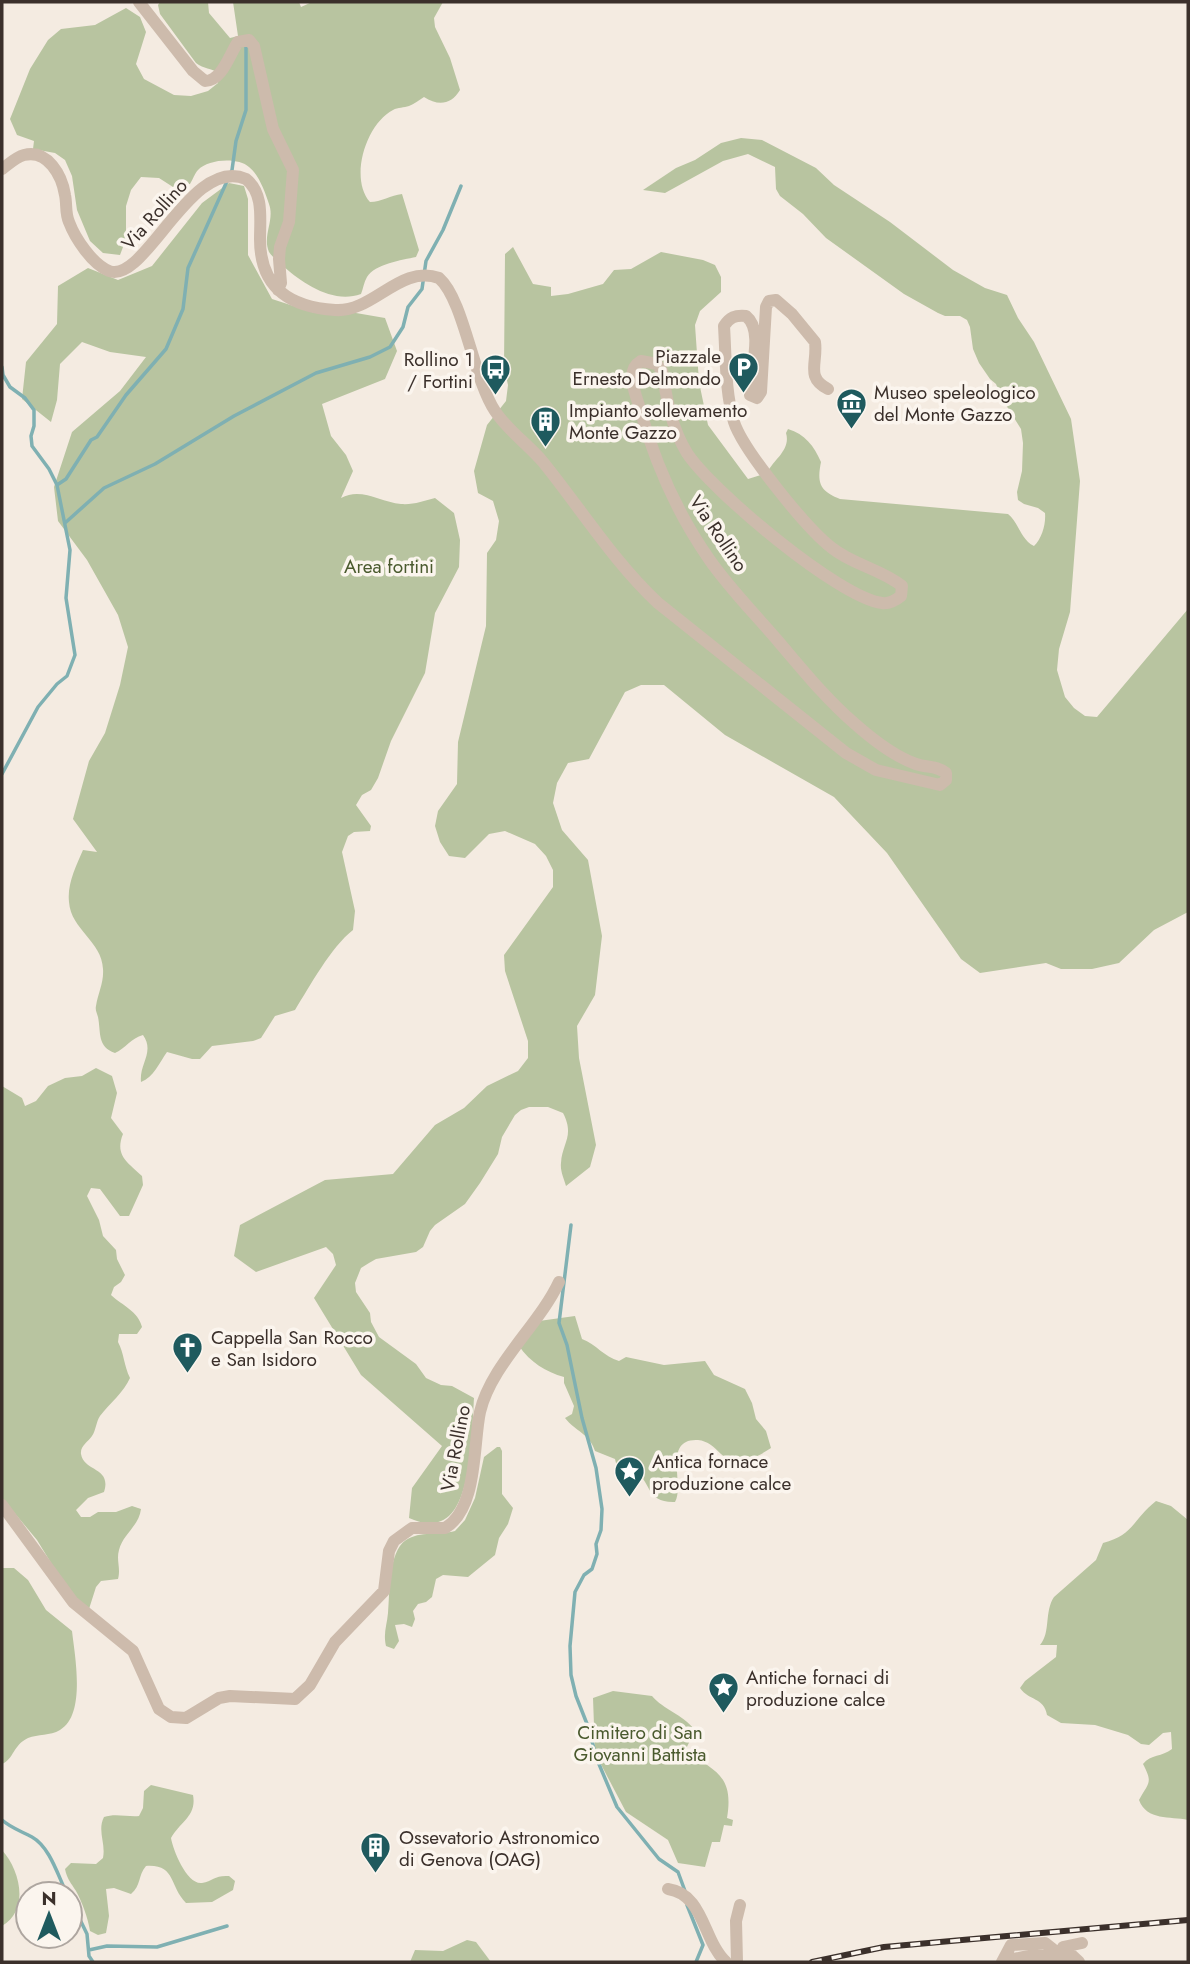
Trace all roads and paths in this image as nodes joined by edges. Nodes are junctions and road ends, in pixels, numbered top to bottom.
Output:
1 (139, 2) edge
2 (2, 169) edge
3 (278, 290) junction
4 (828, 389) dead end
5 (559, 1282) dead end
6 (2, 1505) edge
7 (668, 1889) dead end
8 (740, 1905) dead end
9 (1082, 1943) dead end
10 (726, 1962) edge
11 (737, 1962) edge
12 (1003, 1962) edge
13 (1058, 1962) edge
14 (1069, 1962) edge
15 (1079, 1962) edge

1 - 3 street
2 - 3 street, Via Rollino
3 - 4 street, Via Rollino
5 - 6 street, Via Rollino
7 - 10 street
8 - 11 street
9 - 15 street
12 - 13 street
12 - 14 street

